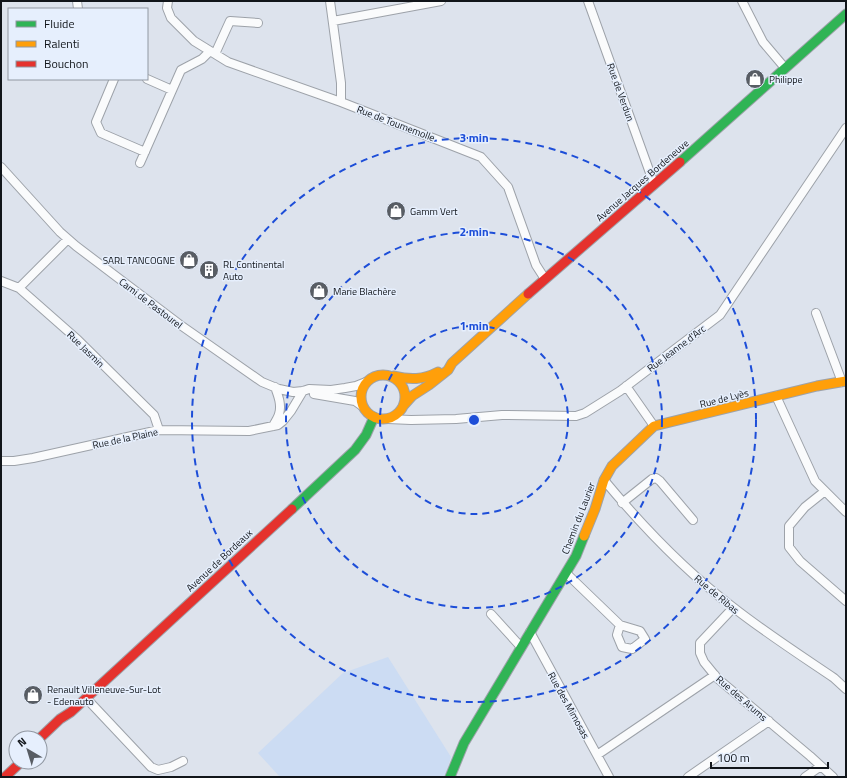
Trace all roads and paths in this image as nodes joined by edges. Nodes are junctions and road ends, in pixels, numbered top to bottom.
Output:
1 (168, 1) edge
2 (330, 1) edge
3 (441, 1) edge
4 (588, 1) edge
5 (742, 1) edge
6 (846, 14) edge
7 (333, 21) junction
8 (258, 24) dead end
9 (212, 52) junction
10 (785, 68) junction
11 (148, 79) edge
12 (114, 80) edge
13 (172, 90) junction
14 (341, 102) junction
15 (846, 128) edge
16 (145, 152) junction
17 (140, 163) dead end
18 (1, 168) edge
19 (654, 184) junction
20 (68, 239) junction
21 (545, 279) junction
22 (1, 281) edge
23 (19, 288) junction
24 (816, 313) dead end
25 (452, 363) junction
26 (392, 376) junction
27 (366, 382) junction
28 (844, 382) edge
29 (626, 386) junction
30 (275, 387) junction
31 (303, 391) junction
32 (776, 396) junction
33 (362, 406) junction
34 (403, 406) junction
35 (374, 417) junction
36 (388, 419) junction
37 (416, 420) junction
38 (273, 426) junction
39 (654, 426) junction
40 (159, 430) junction
41 (1, 461) edge
42 (604, 480) junction
43 (825, 491) junction
44 (622, 503) junction
45 (846, 512) edge
46 (693, 520) dead end
47 (566, 573) junction
48 (846, 601) edge
49 (733, 608) junction
50 (491, 614) dead end
51 (620, 625) dead end
52 (530, 632) junction
53 (521, 647) junction
54 (715, 675) junction
55 (846, 689) edge
56 (86, 698) junction
57 (71, 712) junction
58 (769, 721) junction
59 (48, 730) edge
60 (48, 736) edge
61 (597, 755) junction
62 (183, 761) dead end
63 (821, 766) junction
64 (450, 777) edge
65 (609, 777) edge
66 (688, 777) edge
67 (805, 777) edge
68 (833, 777) edge

1 - 9 street, Rue de Toumemolle
2 - 7 street
3 - 7 street
4 - 19 street, Rue de Verdun
5 - 10 street
6 - 10 main road, Avenue Jacques Bordeneuve
7 - 14 street
8 - 9 street
9 - 13 street
9 - 14 street, Rue de Toumemolle
10 - 19 main road, Avenue Jacques Bordeneuve
11 - 13 street
12 - 16 street
13 - 16 street
14 - 21 street, Rue de Toumemolle
15 - 29 street, Rue Jeanne d'Arc
16 - 17 street
18 - 20 street, Cami de Pastourel
19 - 21 main road, Avenue Jacques Bordeneuve
20 - 23 street
20 - 30 street, Cami de Pastourel
21 - 25 main road, Avenue Jacques Bordeneuve
22 - 23 street, Rue Jasmin
23 - 40 street, Rue Jasmin
24 - 28 street
25 - 26 main road, Avenue Jacques Bordeneuve
25 - 34 main road, Avenue Jacques Bordeneuve
26 - 27 main road
26 - 34 main road
27 - 31 street, Cami de Pastourel
27 - 33 main road
28 - 32 main road, Rue de Lyès
29 - 37 street, Rue Jeanne d'Arc
29 - 39 street
30 - 31 street, Cami de Pastourel
30 - 38 street
31 - 33 street, Cami de Pastourel
31 - 38 street, Rue de la Plaine
32 - 39 main road, Rue de Lyès
32 - 43 street
33 - 35 main road
34 - 36 main road
34 - 37 street
35 - 36 main road
35 - 56 main road, Avenue de Bordeaux
36 - 37 street, Rue Jeanne d'Arc
38 - 40 street, Rue de la Plaine
39 - 42 main road, Chemin du Laurier
40 - 41 street, Rue de la Plaine
42 - 44 street, Rue de Ribas
42 - 47 main road, Chemin du Laurier
43 - 45 street
43 - 48 street
44 - 46 street
44 - 49 street, Rue de Ribas
47 - 51 street
47 - 52 main road, Chemin du Laurier
49 - 54 street, Rue des Arums
49 - 55 street, Rue de Ribas
50 - 53 street
52 - 53 main road, Chemin du Laurier
52 - 61 street, Rue des Mimosas
53 - 64 main road, Chemin du Laurier
54 - 58 street, Rue des Arums
54 - 61 street
56 - 57 main road, Avenue de Bordeaux
56 - 62 street
57 - 59 main road, Avenue de Bordeaux
57 - 60 main road, Avenue de Bordeaux
58 - 63 street, Rue des Arums
58 - 66 street
61 - 65 street, Rue des Mimosas
63 - 67 street
63 - 68 street, Rue des Arums

